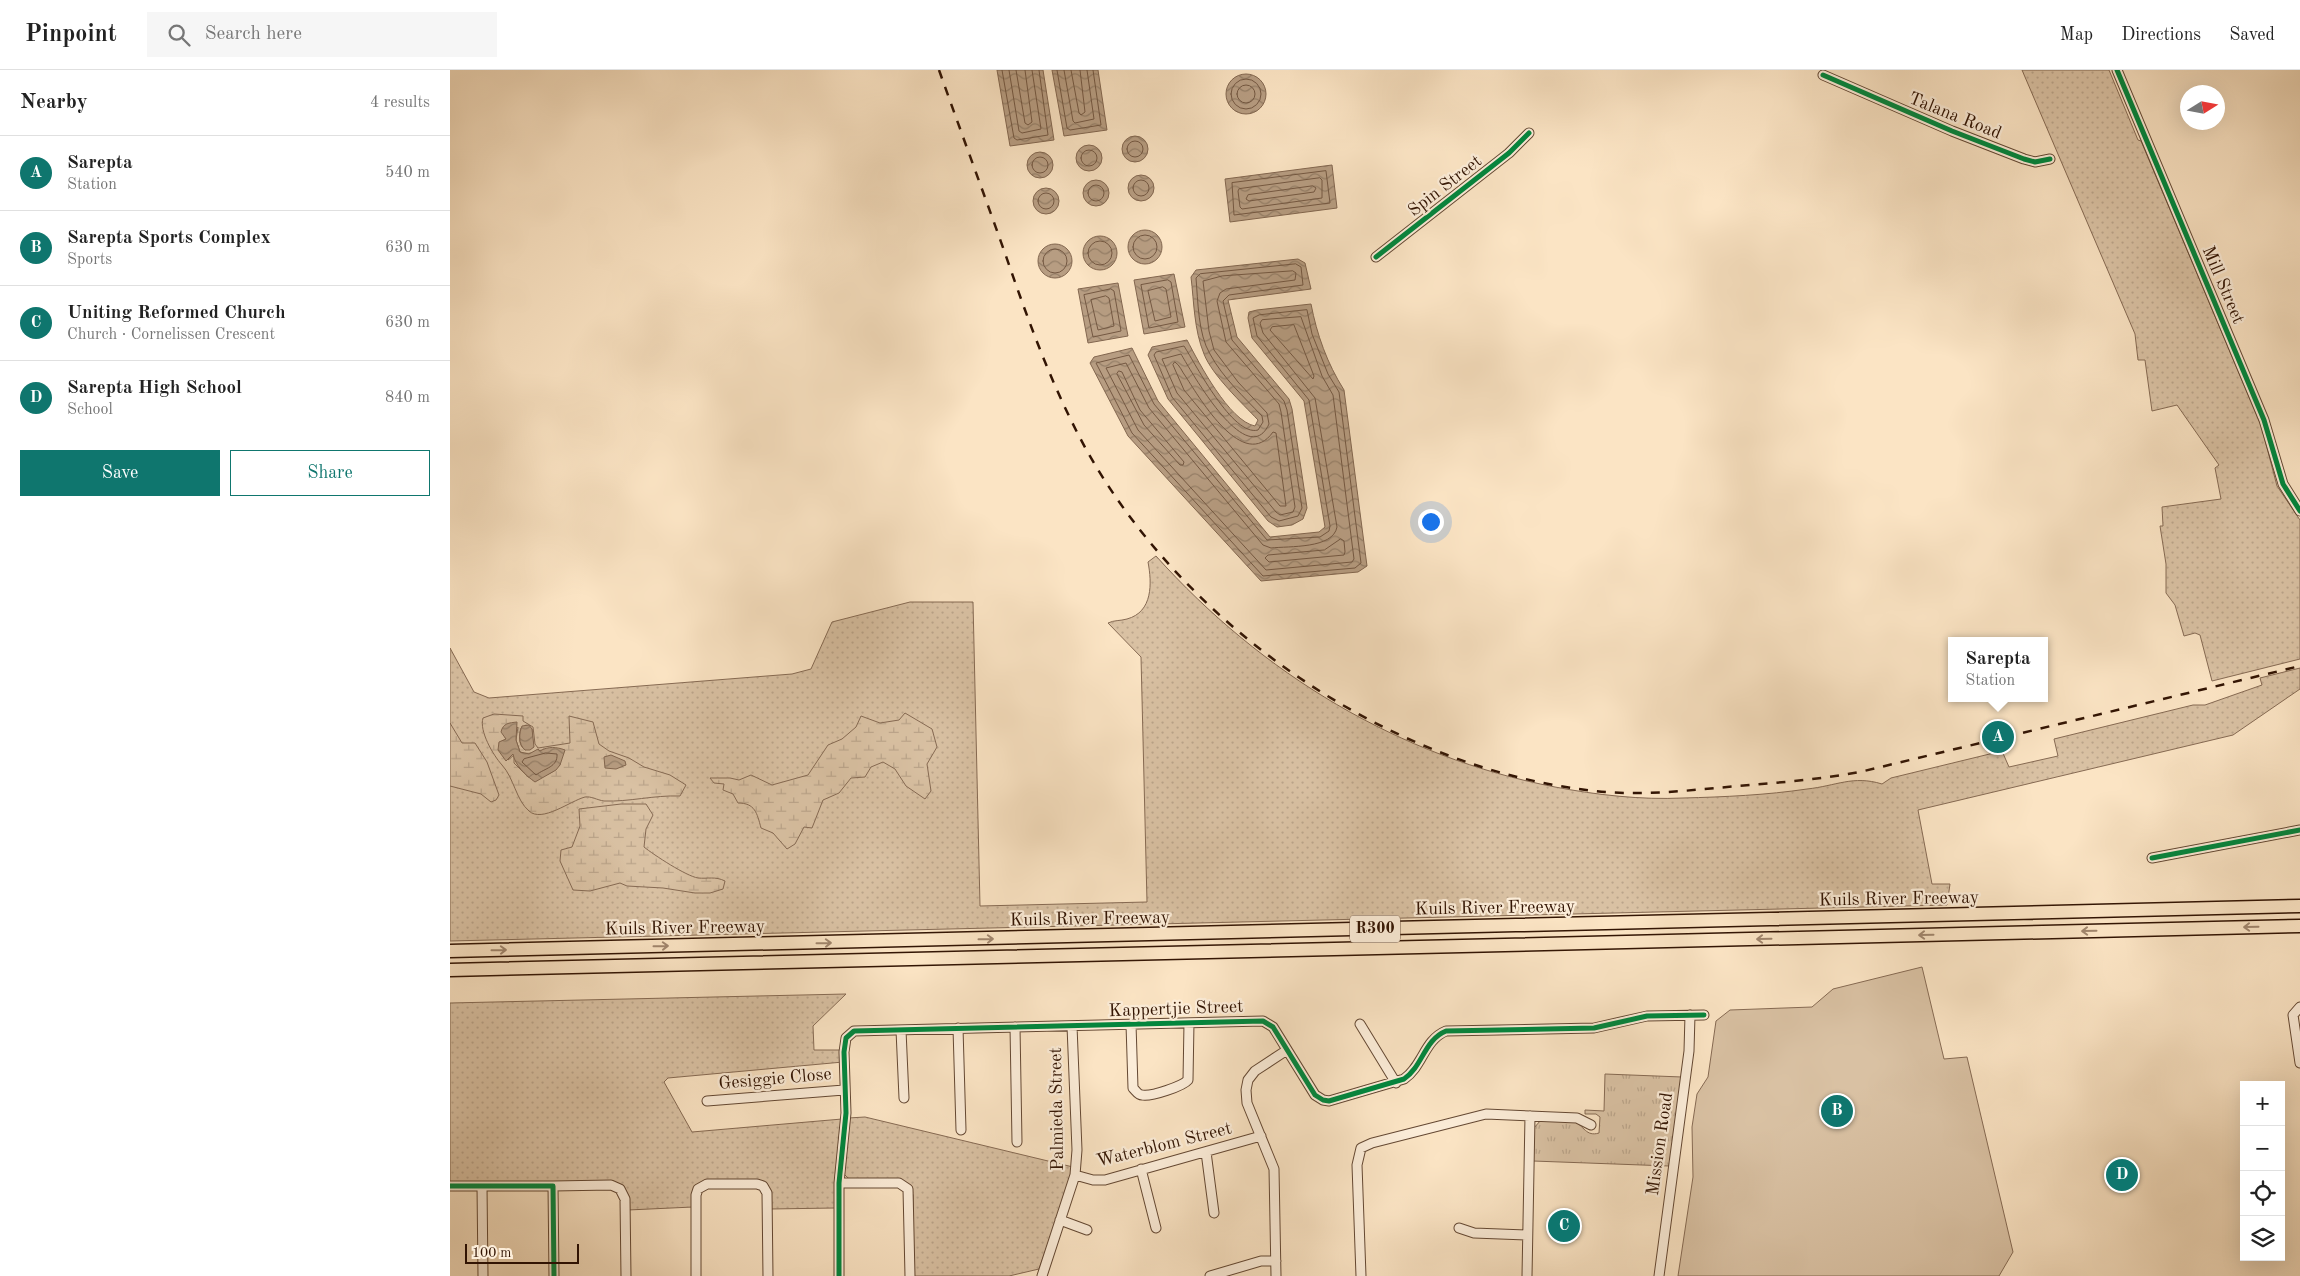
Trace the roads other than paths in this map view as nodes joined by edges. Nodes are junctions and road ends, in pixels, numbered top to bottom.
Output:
1 (2118, 70) edge
2 (1823, 75) dead end
3 (1528, 133) dead end
4 (2050, 159) dead end
5 (1376, 257) dead end
6 (2300, 511) edge
7 (2300, 830) edge
8 (2152, 858) dead end
9 (2300, 906) edge
10 (2300, 926) edge
11 (450, 951) edge
12 (450, 970) edge
13 (2300, 1007) edge
14 (1690, 1015) junction
15 (1704, 1015) dead end
16 (1189, 1023) junction
17 (1131, 1024) junction
18 (1360, 1024) dead end
19 (1072, 1026) junction
20 (1014, 1027) junction
21 (958, 1028) junction
22 (902, 1030) junction
23 (1287, 1050) junction
24 (2300, 1063) edge
25 (1396, 1083) junction
26 (844, 1090) junction
27 (904, 1098) dead end
28 (707, 1101) dead end
29 (1530, 1116) junction
30 (1591, 1125) dead end
31 (961, 1130) dead end
32 (1261, 1136) junction
33 (1017, 1142) dead end
34 (1206, 1152) junction
35 (1141, 1169) junction
36 (1075, 1175) junction
37 (839, 1183) junction
38 (450, 1186) edge
39 (482, 1186) junction
40 (553, 1186) junction
41 (1214, 1213) dead end
42 (1060, 1220) junction
43 (1156, 1228) dead end
44 (1459, 1228) dead end
45 (1087, 1230) dead end
46 (1528, 1235) junction
47 (1276, 1261) junction
48 (483, 1276) edge
49 (554, 1276) edge
50 (626, 1276) edge
51 (696, 1276) edge
52 (768, 1276) edge
53 (840, 1276) edge
54 (910, 1276) edge
55 (1042, 1276) edge
56 (1210, 1276) edge
57 (1276, 1276) edge
58 (1361, 1276) edge
59 (1526, 1276) edge
60 (1658, 1276) edge

1 - 6 street, Mill Street
2 - 4 street, Talana Road
3 - 5 street, Spin Street
7 - 8 street
11 -> 9 highway, Kuils River Freeway / R300
10 -> 12 highway, Kuils River Freeway / R300
13 - 24 street
14 - 15 street, Kappertjie Street
14 - 25 street, Kappertjie Street
14 - 60 street, Mission Road
16 - 17 street, Kappertjie Street
16 - 17 street
16 - 23 street, Kappertjie Street
17 - 19 street, Kappertjie Street
18 - 25 street
19 - 20 street, Kappertjie Street
19 - 36 street, Palmieda Street
20 - 21 street, Kappertjie Street
20 - 33 street
21 - 22 street, Kappertjie Street
21 - 31 street
22 - 26 street, Kappertjie Street
22 - 27 street
23 - 25 street, Kappertjie Street
23 - 32 street
26 - 28 street, Gesiggie Close
26 - 37 street, Kappertjie Street
29 - 30 street
29 - 46 street
29 - 58 street
32 - 34 street, Waterblom Street
32 - 47 street
34 - 35 street, Waterblom Street
34 - 41 street
35 - 36 street, Waterblom Street
35 - 43 street
36 - 42 street, Palmieda Street
37 - 53 street, Kappertjie Street
37 - 54 street
38 - 39 street
39 - 40 street
39 - 48 street
40 - 49 street
40 - 50 street
42 - 45 street
42 - 55 street, Palmieda Street
44 - 46 street
46 - 59 street
47 - 56 street
47 - 57 street
51 - 52 street

